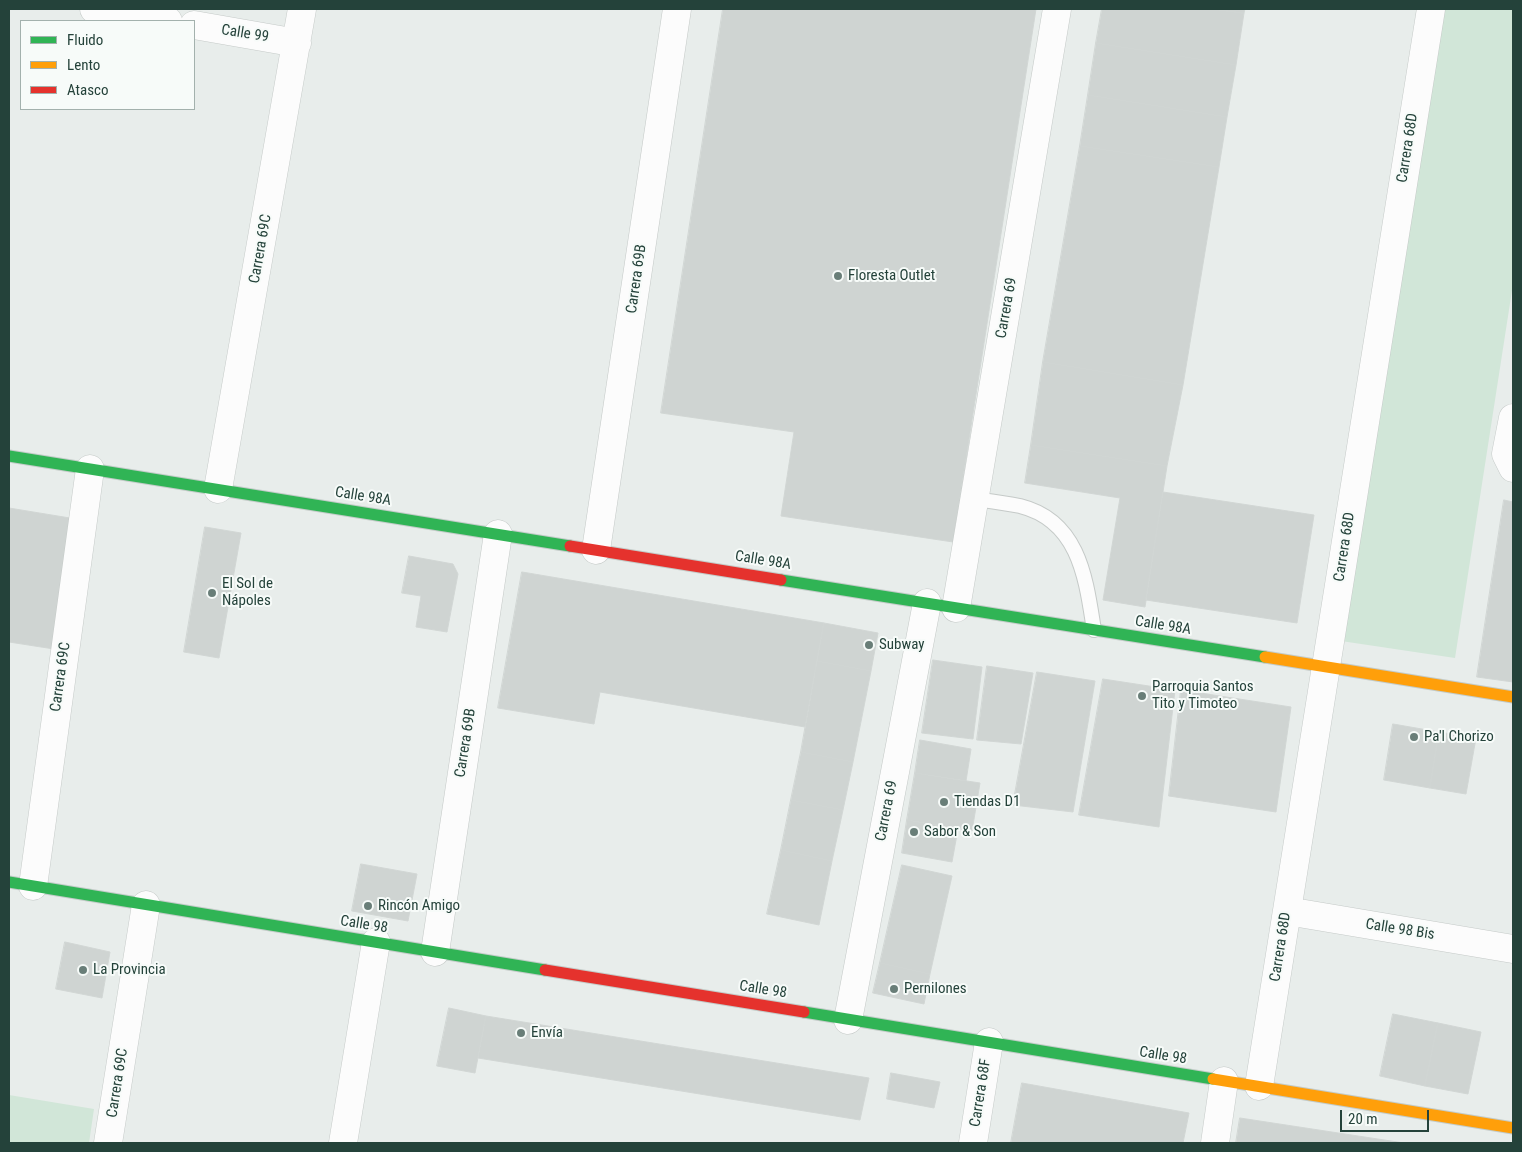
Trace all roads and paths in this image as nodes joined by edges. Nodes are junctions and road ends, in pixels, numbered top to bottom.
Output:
1 (94, 9) edge
2 (302, 9) edge
3 (677, 9) edge
4 (1057, 9) edge
5 (1431, 9) edge
6 (162, 20) edge
7 (195, 26) edge
8 (297, 43) junction
9 (1513, 418) edge
10 (9, 456) edge
11 (90, 468) junction
12 (1513, 468) edge
13 (218, 489) junction
14 (974, 499) junction
15 (498, 534) junction
16 (596, 550) junction
17 (926, 602) junction
18 (956, 608) junction
19 (1094, 630) junction
20 (1326, 667) junction
21 (1513, 697) edge
22 (21, 884) edge
23 (146, 905) junction
24 (1287, 911) junction
25 (376, 942) junction
26 (1513, 948) edge
27 (435, 952) junction
28 (848, 1020) junction
29 (989, 1042) junction
30 (1224, 1081) junction
31 (1259, 1086) junction
32 (1513, 1128) edge
33 (108, 1143) edge
34 (343, 1143) edge
35 (973, 1143) edge
36 (1215, 1143) edge

1 - 6 street
2 - 8 street, Carrera 69C
3 - 16 street, Carrera 69B
4 - 14 street, Carrera 69
5 - 20 street, Carrera 68D
7 - 8 street, Calle 99
8 - 13 street, Carrera 69C
9 - 12 street
10 - 11 street, Calle 98A
11 - 13 street, Calle 98A
11 - 22 street, Carrera 69C
13 - 15 street, Calle 98A
14 - 18 street, Carrera 69
14 - 19 lane
15 - 16 street, Calle 98A
15 - 27 street, Carrera 69B
16 - 17 street, Calle 98A
17 - 18 street, Calle 98A
17 - 28 street, Carrera 69
18 - 19 street, Calle 98A
19 - 20 street, Calle 98A
20 - 21 street, Calle 98A
20 - 24 street, Carrera 68D
22 - 23 street, Calle 98
23 - 25 street, Calle 98
23 - 33 street, Carrera 69C
24 - 26 street, Calle 98 Bis
24 - 31 street, Carrera 68D
25 - 27 street, Calle 98
25 - 34 street
27 - 28 street, Calle 98
28 - 29 street, Calle 98
29 - 30 street, Calle 98
29 - 35 street, Carrera 68F
30 - 31 street, Calle 98
30 - 36 street
31 - 32 street, Calle 98

